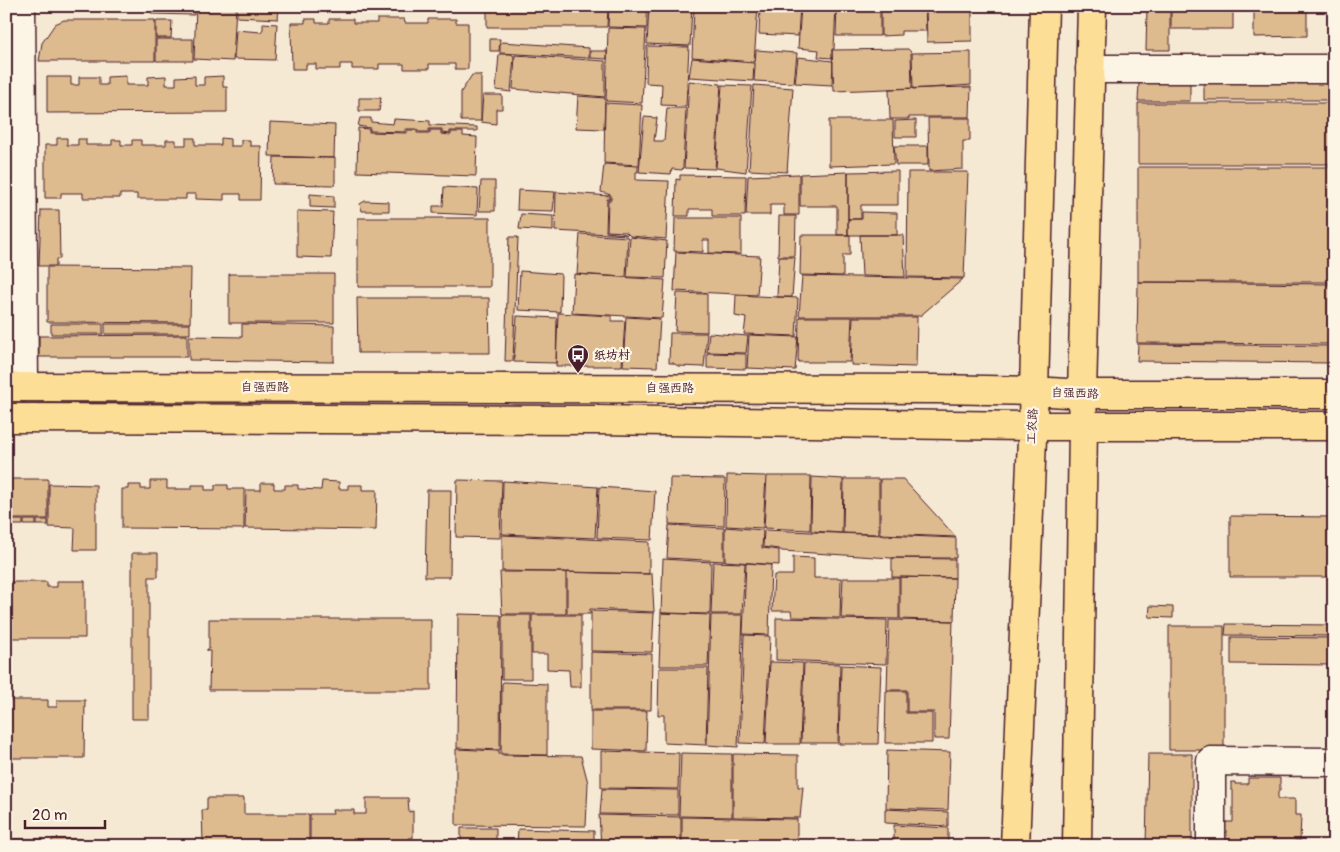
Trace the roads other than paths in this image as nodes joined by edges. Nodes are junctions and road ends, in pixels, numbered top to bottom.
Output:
1 (22, 6) edge
2 (1044, 6) edge
3 (1092, 6) edge
4 (1090, 69) junction
5 (1334, 69) edge
6 (15, 387) edge
7 (1034, 391) junction
8 (1082, 394) junction
9 (1334, 394) edge
10 (6, 418) edge
11 (1032, 426) junction
12 (1083, 426) junction
13 (1334, 426) edge
14 (1334, 762) edge
15 (1078, 844) edge
16 (1015, 846) edge
17 (1211, 846) edge

1 - 6 street
2 - 7 main road, 工农路
3 - 4 main road
4 - 5 street
4 - 8 main road
6 - 7 main road, 自强西路
7 - 8 main road, 自强西路
7 - 11 main road, 工农路
8 - 9 main road, 自强西路
8 - 12 main road
10 - 11 main road
11 - 12 main road
11 - 16 main road, 工农路
12 - 13 main road
12 - 15 main road
14 - 17 street

